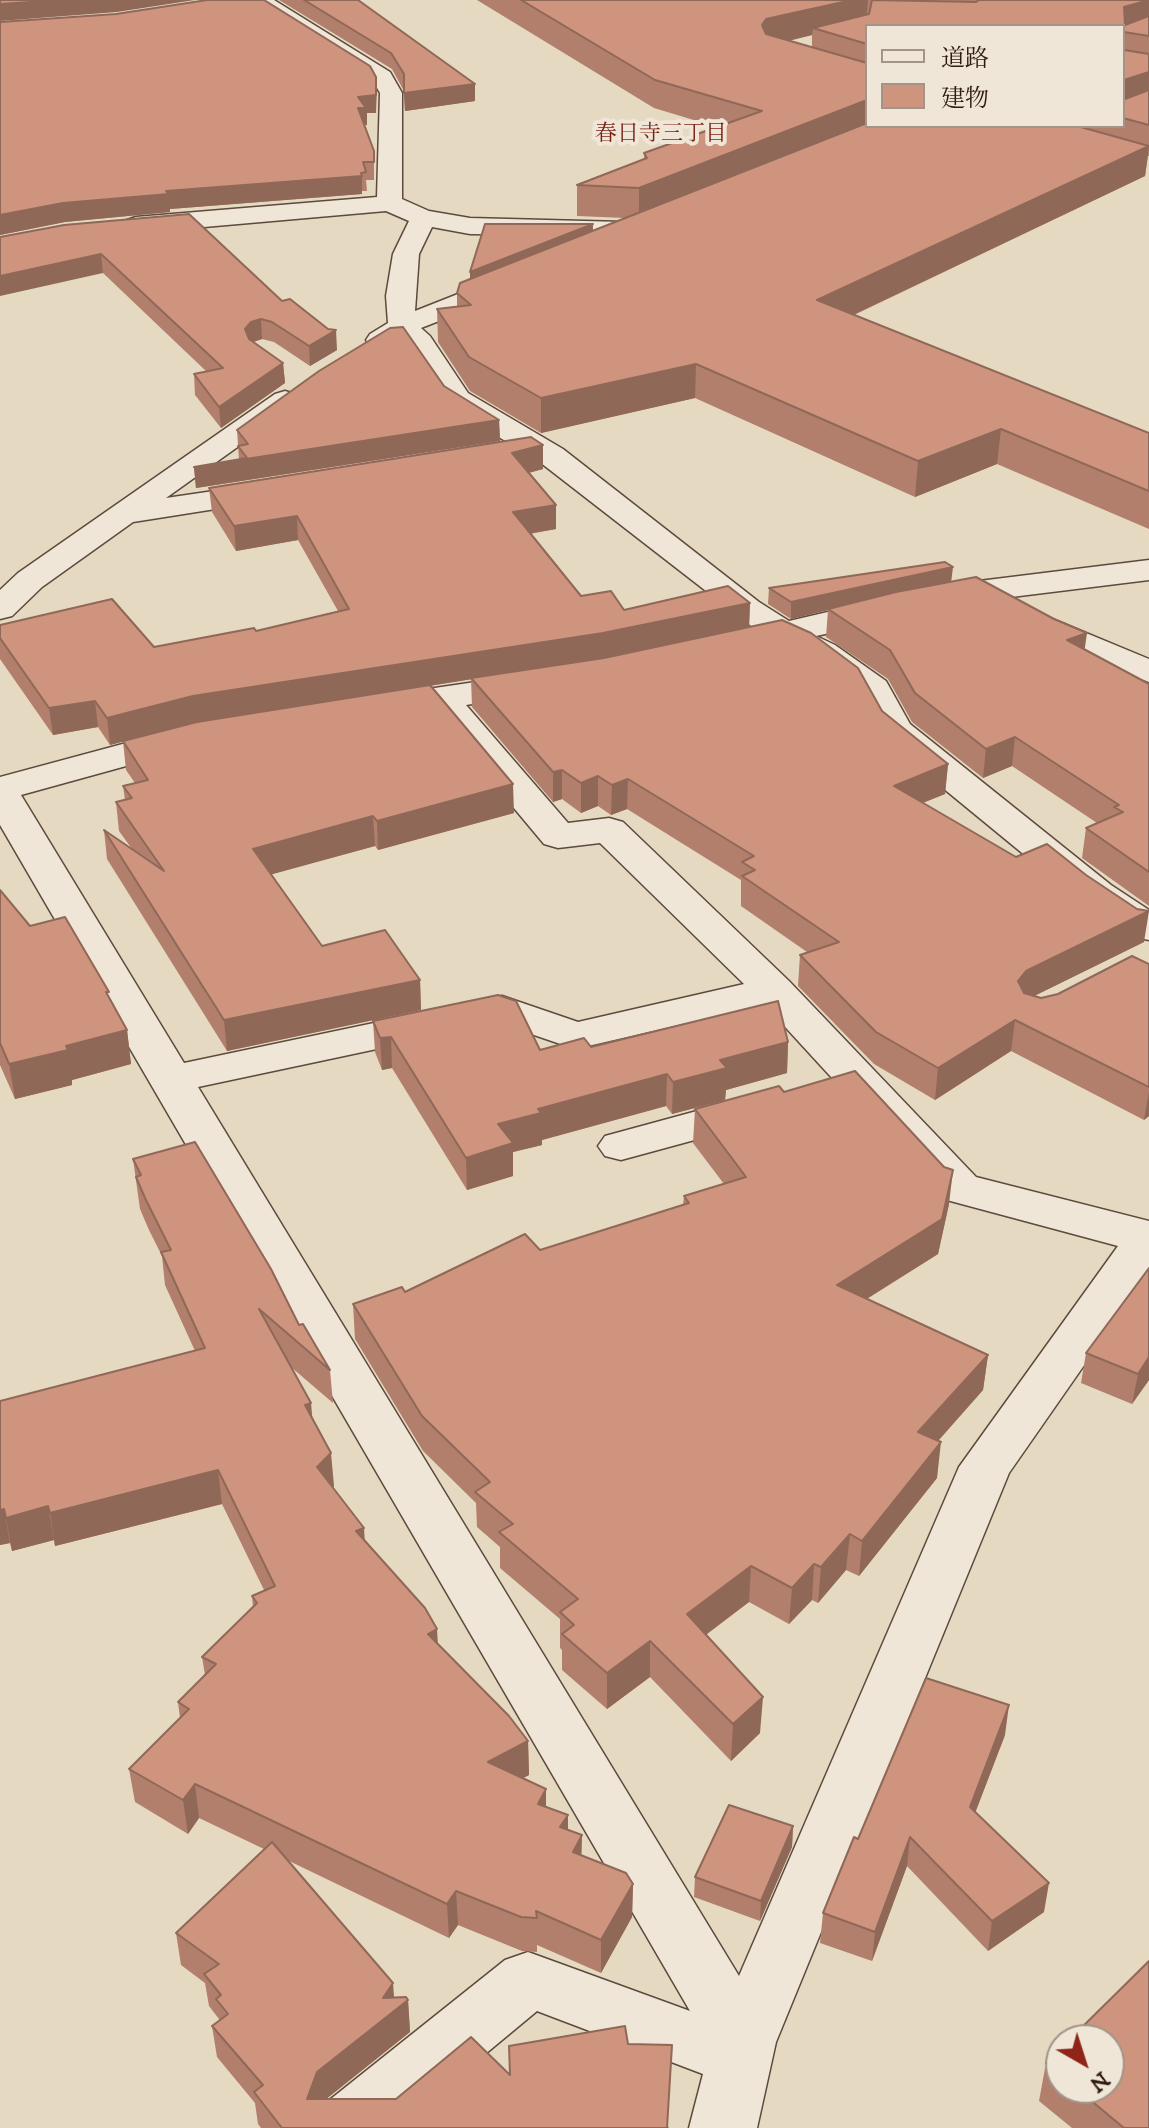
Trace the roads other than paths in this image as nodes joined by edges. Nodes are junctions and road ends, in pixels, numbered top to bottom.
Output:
1 (251, 1) edge
2 (389, 203) junction
3 (682, 216) edge
4 (423, 218) junction
5 (112, 228) edge
6 (652, 228) junction
7 (578, 257) edge
8 (534, 274) edge
9 (402, 326) junction
10 (362, 350) edge
11 (309, 383) edge
12 (538, 447) junction
13 (492, 455) edge
14 (292, 488) edge
15 (124, 514) junction
16 (1149, 570) edge
17 (979, 591) junction
18 (0, 609) edge
19 (785, 634) junction
20 (709, 650) edge
21 (1149, 671) edge
22 (559, 680) edge
23 (441, 698) junction
24 (349, 712) edge
25 (211, 733) edge
26 (0, 790) edge
27 (1144, 950) edge
28 (774, 990) junction
29 (171, 1079) junction
30 (859, 1080) junction
31 (621, 1146) dead end
32 (1148, 1238) edge
33 (741, 2050) junction
34 (346, 2128) edge
35 (723, 2128) edge

1 - 2 street
2 - 4 street
2 - 5 street
3 - 6 street
4 - 6 street
4 - 9 street
6 - 7 street
8 - 9 street
9 - 10 street
9 - 12 street
11 - 15 street
12 - 13 street
12 - 19 street
14 - 15 street
15 - 18 street
16 - 17 street
17 - 19 street
17 - 21 street
19 - 20 street
19 - 27 street
22 - 23 street
23 - 24 street
23 - 28 street
25 - 26 street
26 - 29 street
28 - 29 street
28 - 30 street
29 - 33 street
30 - 31 street
30 - 32 street
32 - 33 street
33 - 34 street
33 - 35 street

